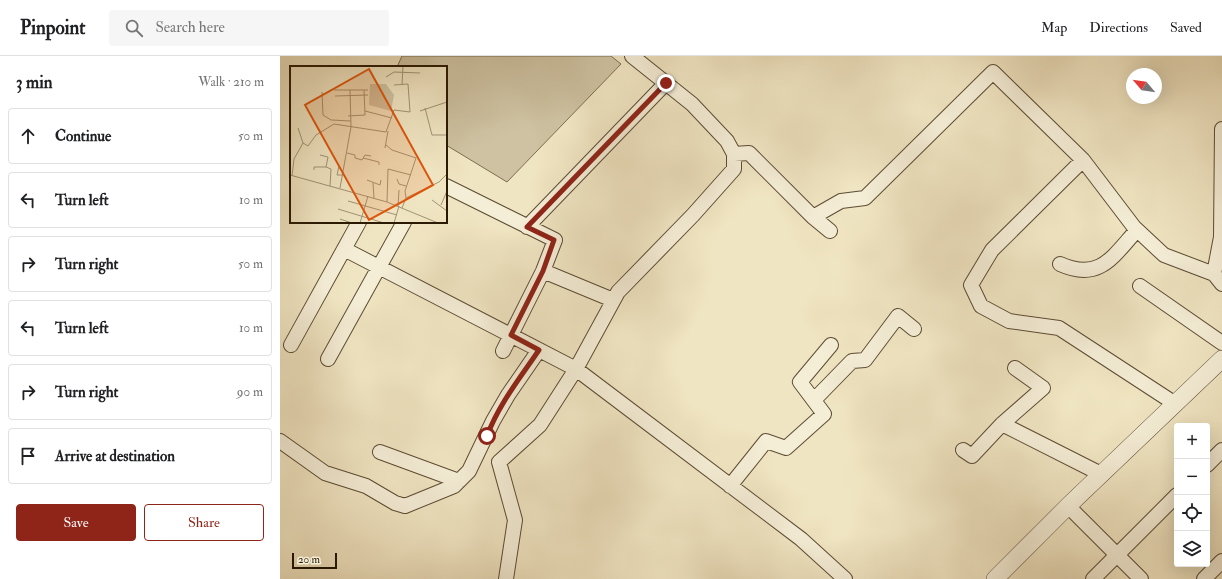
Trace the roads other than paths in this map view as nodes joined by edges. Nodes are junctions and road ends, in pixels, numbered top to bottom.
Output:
1 (632, 56) edge
2 (666, 83) junction
3 (1222, 129) edge
4 (734, 154) junction
5 (1083, 160) junction
6 (447, 187) edge
7 (813, 217) junction
8 (358, 223) edge
9 (403, 223) edge
10 (527, 227) junction
11 (1137, 230) junction
12 (830, 231) dead end
13 (344, 249) junction
14 (1060, 264) dead end
15 (380, 267) junction
16 (543, 271) junction
17 (1218, 279) edge
18 (1140, 286) dead end
19 (613, 300) junction
20 (914, 329) dead end
21 (511, 335) junction
22 (1222, 343) edge
23 (291, 345) dead end
24 (831, 345) dead end
25 (539, 350) junction
26 (502, 351) dead end
27 (328, 359) dead end
28 (1222, 359) edge
29 (1015, 368) dead end
30 (576, 369) junction
31 (814, 400) junction
32 (1174, 403) junction
33 (1002, 424) junction
34 (280, 441) edge
35 (963, 450) dead end
36 (1222, 450) edge
37 (380, 452) dead end
38 (1210, 462) edge
39 (1101, 474) junction
40 (459, 481) junction
41 (730, 486) junction
42 (1174, 498) edge
43 (1068, 506) junction
44 (1117, 555) junction
45 (1222, 562) edge
46 (506, 579) edge
47 (845, 579) edge
48 (995, 579) edge
49 (1093, 579) edge
50 (1140, 579) edge
51 (1204, 579) edge

1 - 2 street
2 - 4 street
2 - 10 street
3 - 17 street
4 - 7 street
4 - 19 street
5 - 7 street
5 - 11 street
5 - 32 street
6 - 10 street
7 - 12 street
8 - 13 street
9 - 15 street
10 - 16 street
11 - 14 street
11 - 17 street
13 - 15 street
13 - 23 street
15 - 21 street
15 - 27 street
16 - 19 street
16 - 21 street
18 - 22 street
19 - 30 street
20 - 31 street
21 - 25 street
21 - 26 street
24 - 31 street
25 - 30 street
25 - 40 street
28 - 32 street
29 - 33 street
30 - 41 street
30 - 46 street
31 - 41 street
32 - 39 street
33 - 35 street
33 - 39 street
34 - 40 street
36 - 38 street
37 - 40 street
39 - 43 street
41 - 47 street
42 - 44 street
43 - 44 street
43 - 48 street
44 - 49 street
44 - 50 street
45 - 51 street

